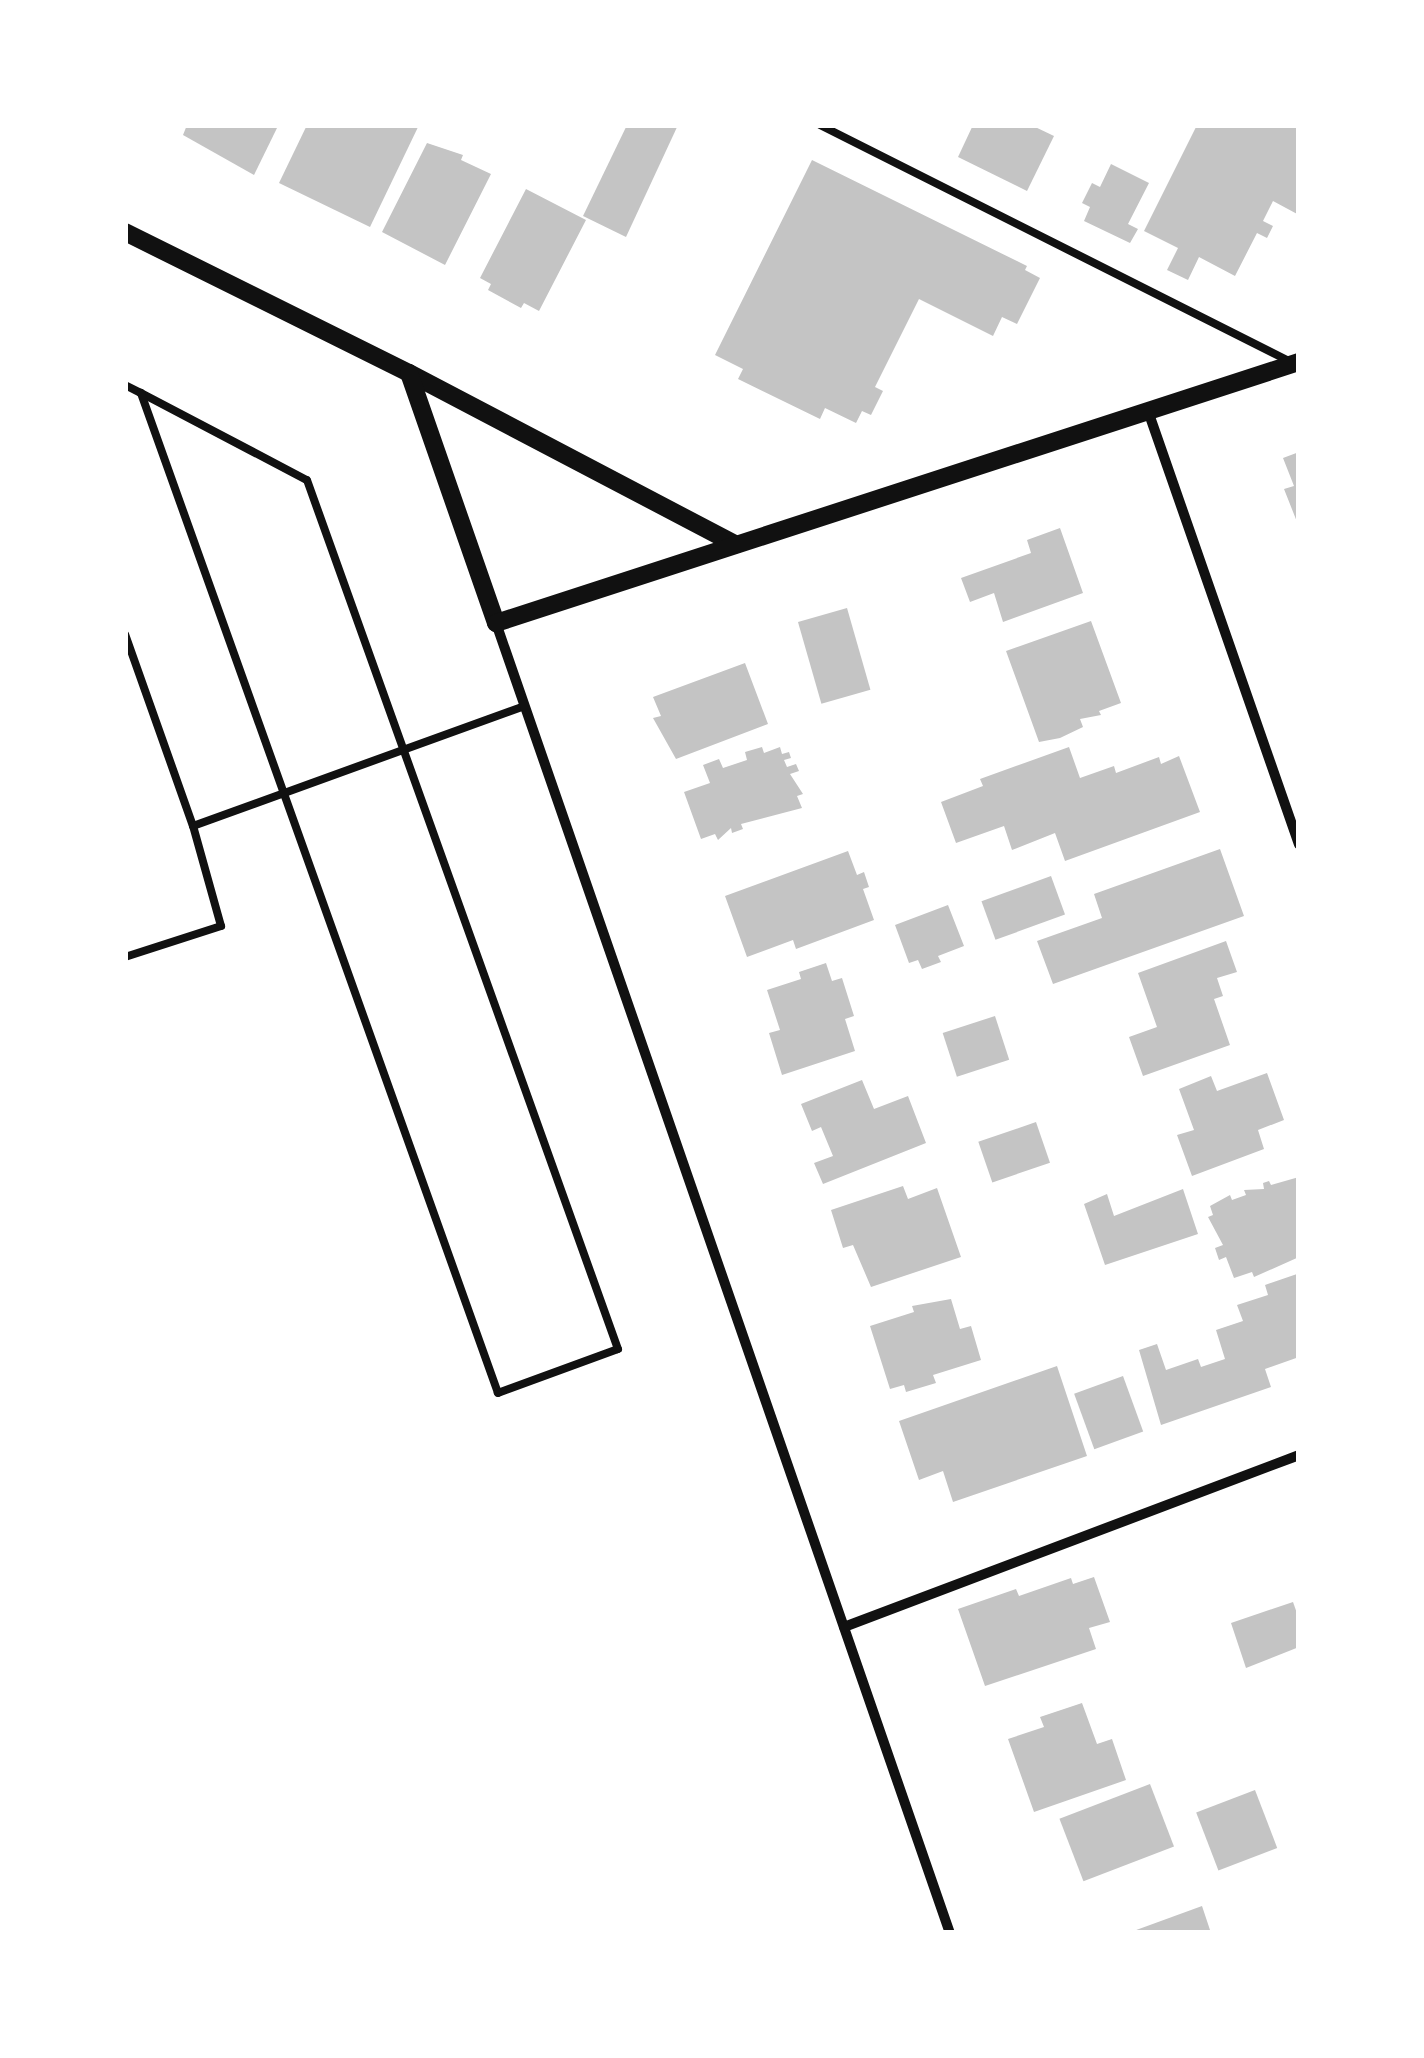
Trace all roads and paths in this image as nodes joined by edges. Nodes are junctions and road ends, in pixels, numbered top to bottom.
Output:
1 (820, 125) edge
2 (125, 232) edge
3 (1297, 362) edge
4 (409, 372) junction
5 (125, 385) edge
6 (141, 393) junction
7 (1148, 410) junction
8 (736, 545) junction
9 (496, 623) junction
10 (125, 634) edge
11 (524, 706) junction
12 (404, 750) junction
13 (284, 793) junction
14 (193, 826) junction
15 (1299, 844) edge
16 (125, 956) edge
17 (1299, 1455) edge
18 (844, 1627) junction
19 (950, 1933) edge

1 - 3 lane
2 - 4 street
3 - 7 street
4 - 8 street
4 - 9 street
5 - 6 lane
6 - 12 lane
6 - 13 lane
7 - 8 street
7 - 15 street
8 - 9 street
9 - 11 street
10 - 14 lane
11 - 12 lane
11 - 18 street
12 - 13 lane
12 - 13 lane
13 - 14 lane
14 - 16 lane
17 - 18 street
18 - 19 street

